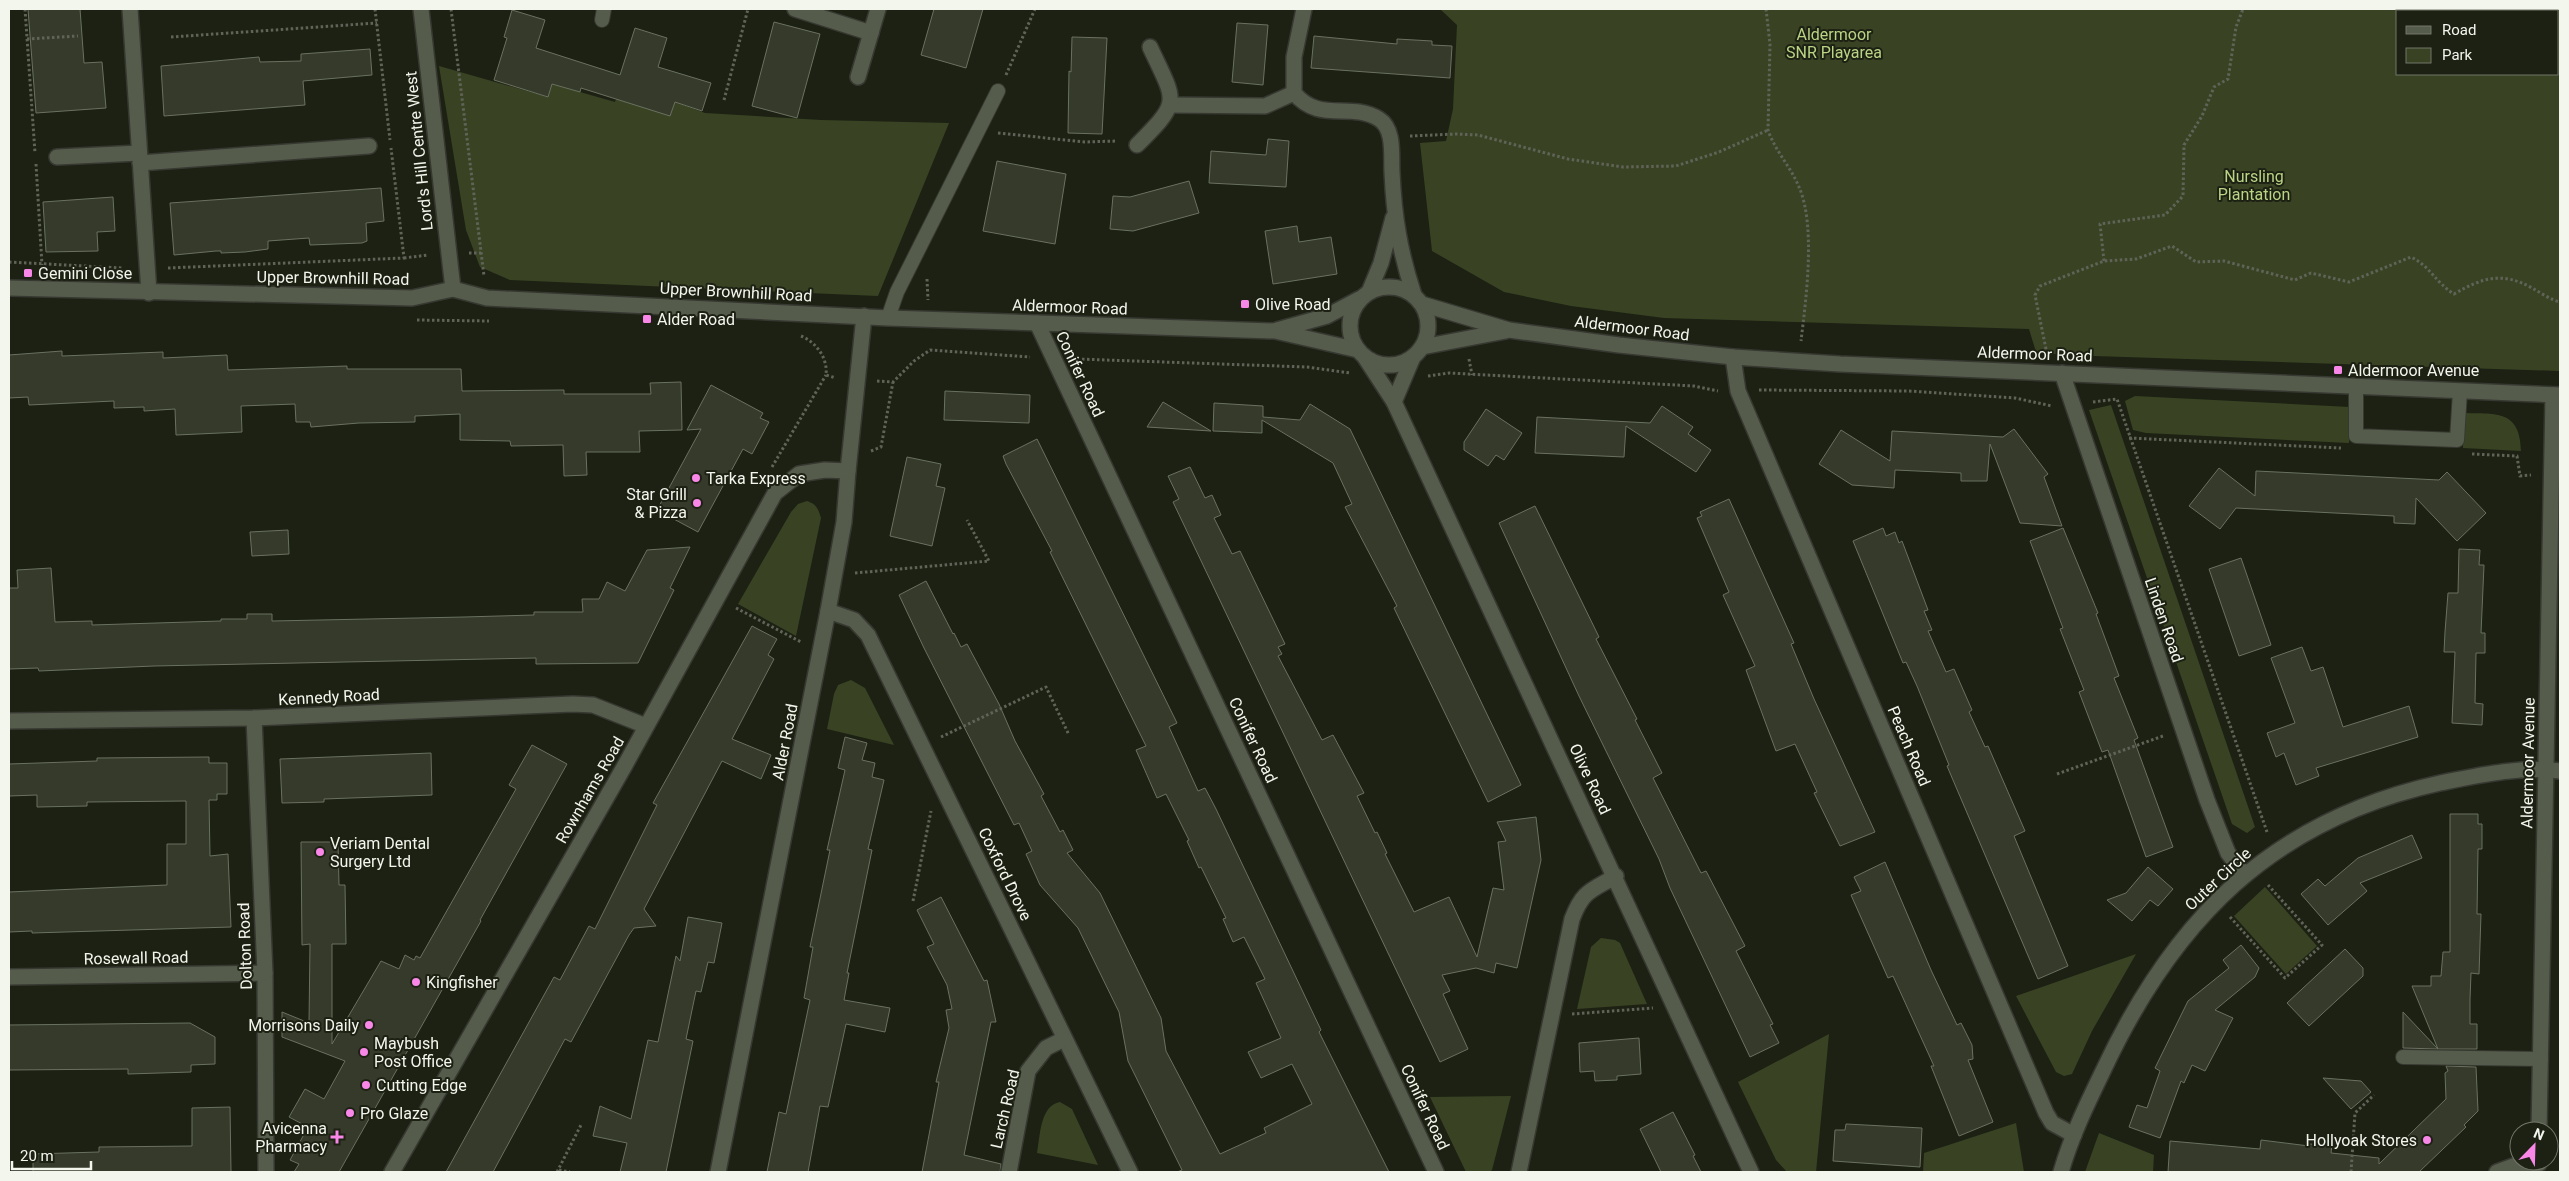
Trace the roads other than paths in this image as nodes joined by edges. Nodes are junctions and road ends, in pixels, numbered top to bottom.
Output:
1 (130, 9) edge
2 (422, 9) edge
3 (795, 9) edge
4 (878, 9) edge
5 (1304, 9) edge
6 (871, 33) junction
7 (1150, 47) dead end
8 (858, 77) dead end
9 (998, 91) road end
10 (1294, 93) junction
11 (1170, 105) junction
12 (1136, 145) road end
13 (369, 146) dead end
14 (57, 157) dead end
15 (139, 158) junction
16 (1394, 216) junction
17 (9, 288) edge
18 (453, 289) junction
19 (149, 292) junction
20 (1364, 295) junction
21 (1418, 300) junction
22 (864, 316) junction
23 (888, 318) junction
24 (1037, 323) junction
25 (1510, 330) junction
26 (1275, 331) junction
27 (1417, 352) junction
28 (1361, 353) junction
29 (1733, 357) junction
30 (2057, 372) junction
31 (2356, 386) junction
32 (2460, 391) junction
33 (2557, 395) edge
34 (1394, 402) junction
35 (849, 464) junction
36 (828, 611) junction
37 (254, 718) junction
38 (9, 721) edge
39 (646, 726) junction
40 (2553, 770) edge
41 (2248, 871) junction
42 (1616, 876) junction
43 (265, 973) junction
44 (9, 977) edge
45 (1064, 1039) junction
46 (2403, 1057) dead end
47 (2541, 1059) junction
48 (2539, 1121) edge
49 (2074, 1135) junction
50 (266, 1172) edge
51 (392, 1172) edge
52 (718, 1172) edge
53 (1009, 1172) edge
54 (1130, 1172) edge
55 (1436, 1172) edge
56 (1518, 1172) edge
57 (1751, 1172) edge
58 (2061, 1172) edge

1 - 15 street
2 - 18 street, Lord's Hill Centre West
3 - 6 street
4 - 6 street
5 - 10 street
6 - 8 street
7 - 11 street
9 - 23 lane
10 - 11 street
10 - 16 street
11 - 12 street
13 - 15 street
14 - 15 street
15 - 19 street
16 - 20 street
16 - 21 street
17 - 19 street, Upper Brownhill Road
18 - 19 street, Upper Brownhill Road
18 - 22 street, Upper Brownhill Road
20 - 21 street
20 - 26 street, Aldermoor Road
20 - 28 street
21 - 25 street, Aldermoor Road
21 - 27 street
22 - 23 street, Aldermoor Road
22 - 35 street, Alder Road
23 - 24 street, Aldermoor Road
24 - 26 street, Aldermoor Road
24 - 55 street, Conifer Road
25 - 27 street, Aldermoor Road
25 - 29 street, Aldermoor Road
26 - 28 street, Aldermoor Road
27 - 28 street
27 - 34 street
28 - 34 street, Olive Road
29 - 30 street, Aldermoor Road
29 - 49 street, Peach Road
30 - 31 street, Aldermoor Road
30 - 41 street, Linden Road
31 - 32 street, Aldermoor Road
31 - 32 lane
32 - 33 street, Aldermoor Road
33 - 40 street, Aldermoor Avenue
34 - 42 street, Olive Road
35 - 36 street, Alder Road
35 - 39 street, Rownhams Road
36 - 45 street, Coxford Drove
36 - 52 street, Alder Road
37 - 38 street, Kennedy Road
37 - 39 street, Kennedy Road
37 - 43 street, Dolton Road
39 - 51 street, Rownhams Road
40 - 41 street, Outer Circle
40 - 47 street, Aldermoor Avenue
41 - 49 street, Outer Circle
42 - 56 street
42 - 57 street, Olive Road
43 - 44 street, Rosewall Road
43 - 50 street, Dolton Road
45 - 53 street, Larch Road
45 - 54 street, Coxford Drove
46 - 47 lane
47 - 48 street, Aldermoor Avenue
49 - 58 street, Outer Circle

